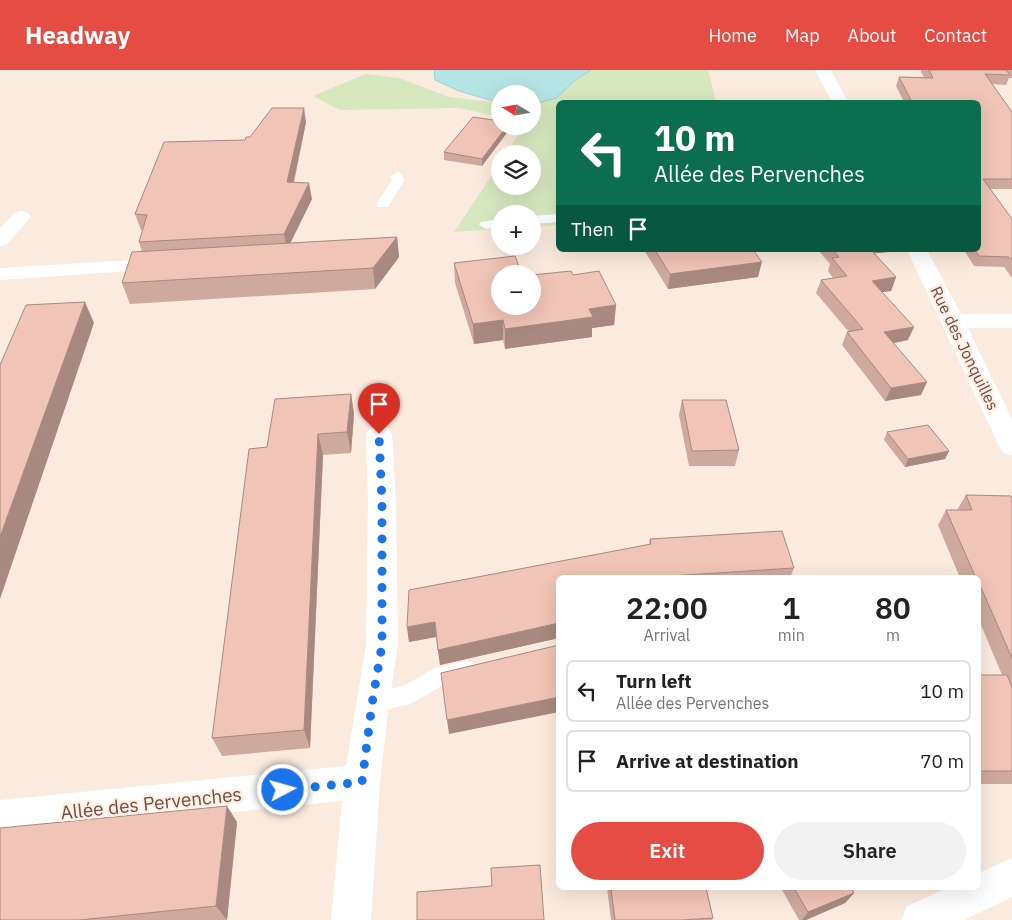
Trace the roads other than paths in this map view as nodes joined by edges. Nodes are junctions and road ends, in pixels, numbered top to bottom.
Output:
1 (823, 70) edge
2 (839, 100) edge
3 (397, 176) dead end
4 (383, 204) dead end
5 (21, 217) dead end
6 (556, 218) edge
7 (541, 219) edge
8 (486, 225) dead end
9 (491, 225) edge
10 (0, 240) edge
11 (918, 252) edge
12 (186, 263) edge
13 (0, 274) edge
14 (953, 321) junction
15 (1012, 321) edge
16 (379, 434) dead end
17 (1012, 446) edge
18 (483, 667) edge
19 (372, 704) junction
20 (362, 782) junction
21 (0, 818) edge
22 (1012, 877) edge
23 (351, 920) edge
24 (921, 920) edge

1 - 2 street
3 - 4 lane
5 - 10 street
6 - 7 lane
8 - 9 lane
11 - 14 street, Rue des Jonquilles
12 - 13 street
14 - 15 street
14 - 17 street, Rue des Jonquilles
16 - 19 street
18 - 19 lane
19 - 20 street
20 - 21 street, Allée des Pervenches
20 - 23 street
22 - 24 street

